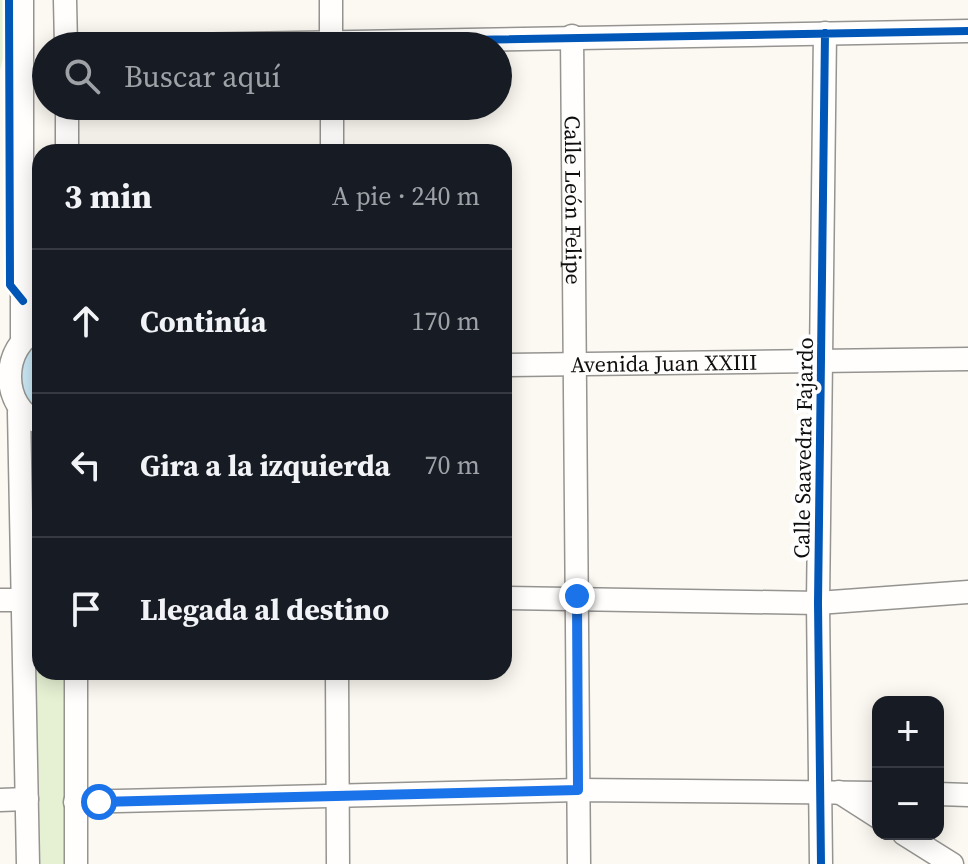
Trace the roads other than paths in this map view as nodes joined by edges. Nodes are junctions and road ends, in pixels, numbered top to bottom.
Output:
1 (22, 0) edge
2 (65, 0) edge
3 (331, 0) edge
4 (968, 31) edge
5 (66, 32) edge
6 (331, 32) edge
7 (825, 33) junction
8 (572, 36) junction
9 (512, 38) edge
10 (67, 120) edge
11 (332, 120) edge
12 (67, 144) edge
13 (332, 144) edge
14 (31, 333) edge
15 (968, 359) edge
16 (822, 361) junction
17 (575, 363) junction
18 (512, 365) edge
19 (2, 371) edge
20 (19, 412) junction
21 (32, 419) edge
22 (968, 592) edge
23 (577, 596) junction
24 (512, 598) edge
25 (0, 600) edge
26 (23, 600) junction
27 (818, 603) junction
28 (76, 680) edge
29 (337, 680) edge
30 (578, 790) junction
31 (828, 792) junction
32 (872, 793) edge
33 (944, 794) edge
34 (968, 795) edge
35 (338, 796) junction
36 (27, 799) junction
37 (0, 800) edge
38 (75, 802) junction
39 (872, 814) edge
40 (914, 840) edge
41 (28, 864) edge
42 (76, 864) edge
43 (338, 864) edge
44 (579, 864) edge
45 (821, 864) edge
46 (952, 864) edge

1 - 14 street
2 - 5 street
3 - 6 street
4 - 7 street
7 - 8 street
7 - 16 street, Calle Saavedra Fajardo
8 - 9 street
8 - 17 street, Calle León Felipe
10 - 12 street
11 - 13 street
14 - 19 street
15 - 16 street, Avenida Juan XXIII
16 - 17 street, Avenida Juan XXIII
16 - 27 street, Calle Saavedra Fajardo
17 - 18 street, Avenida Juan XXIII
17 - 23 street, Calle León Felipe
19 - 20 street
20 - 21 street
20 - 26 street
22 - 27 street
23 - 24 street
23 - 27 street
23 - 30 street, Calle León Felipe
25 - 26 street
26 - 36 street
27 - 31 street, Calle Saavedra Fajardo
28 - 38 street
29 - 35 street
30 - 31 street
30 - 35 street
30 - 44 street, Calle León Felipe
31 - 32 street
31 - 39 street
31 - 45 street, Calle Saavedra Fajardo
33 - 34 street
35 - 38 street
35 - 43 street
36 - 37 street
36 - 41 street
38 - 42 street
40 - 46 street

